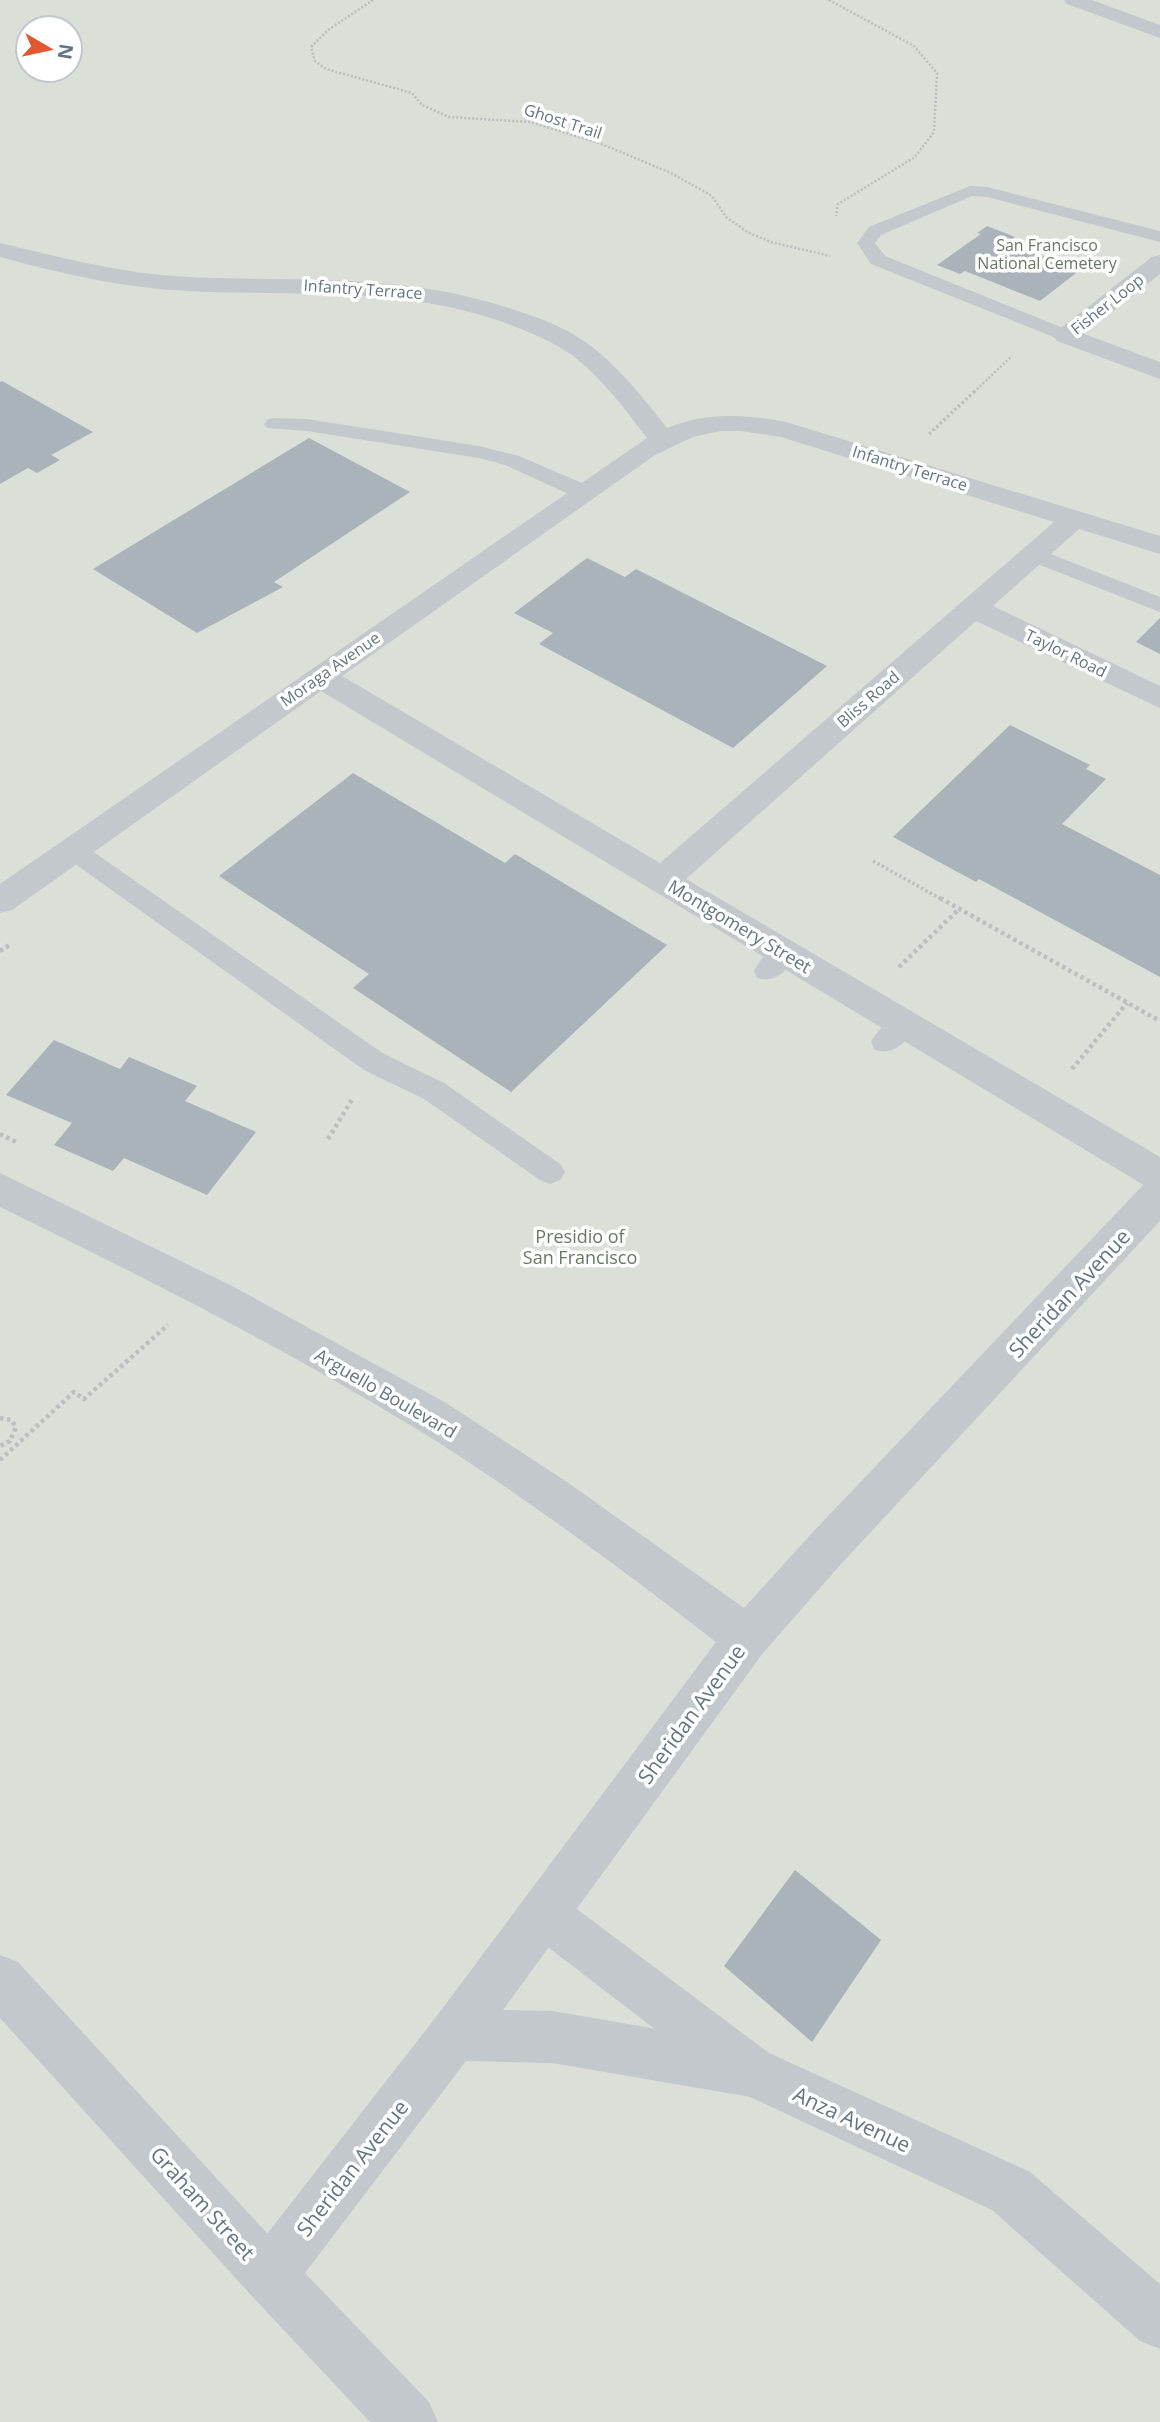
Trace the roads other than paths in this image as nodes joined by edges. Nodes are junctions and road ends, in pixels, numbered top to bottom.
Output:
1 (1074, 0) edge
2 (1160, 32) edge
3 (1160, 237) edge
4 (0, 250) edge
5 (1160, 262) edge
6 (1055, 332) junction
7 (1160, 371) edge
8 (274, 424) dead end
9 (662, 440) junction
10 (583, 492) junction
11 (1074, 519) junction
12 (1160, 545) edge
13 (1033, 554) junction
14 (1160, 605) edge
15 (972, 607) junction
16 (319, 676) junction
17 (1160, 698) edge
18 (73, 850) junction
19 (663, 880) junction
20 (0, 901) edge
21 (550, 1172) dead end
22 (1160, 1176) edge
23 (0, 1189) edge
24 (1160, 1193) edge
25 (747, 1637) junction
26 (544, 1914) junction
27 (0, 1980) edge
28 (454, 2035) junction
29 (751, 2071) junction
30 (269, 2275) junction
31 (1160, 2321) edge
32 (409, 2422) edge

1 - 2 street
3 - 6 lane
4 - 9 street, Infantry Terrace
5 - 6 street, Fisher Loop
6 - 7 street, Fisher Loop
8 - 10 lane
9 - 10 street, Moraga Avenue
9 - 11 street, Infantry Terrace
10 - 16 street, Moraga Avenue
11 - 12 street, Infantry Terrace
11 - 13 street, Bliss Road
13 - 14 lane
13 - 15 street, Bliss Road
15 - 17 street, Taylor Road
15 - 19 street, Bliss Road
16 - 18 street, Moraga Avenue
16 - 19 street, Montgomery Street
18 - 20 street, Moraga Avenue
18 - 21 lane
19 - 22 street, Montgomery Street
23 - 25 street, Arguello Boulevard
24 - 25 street, Sheridan Avenue
25 - 26 street, Sheridan Avenue
26 - 28 street, Sheridan Avenue
26 - 29 street, Anza Avenue
27 - 30 street, Graham Street
28 - 29 street
28 - 30 street, Sheridan Avenue
29 - 31 street, Anza Avenue
30 - 32 street, Graham Street

